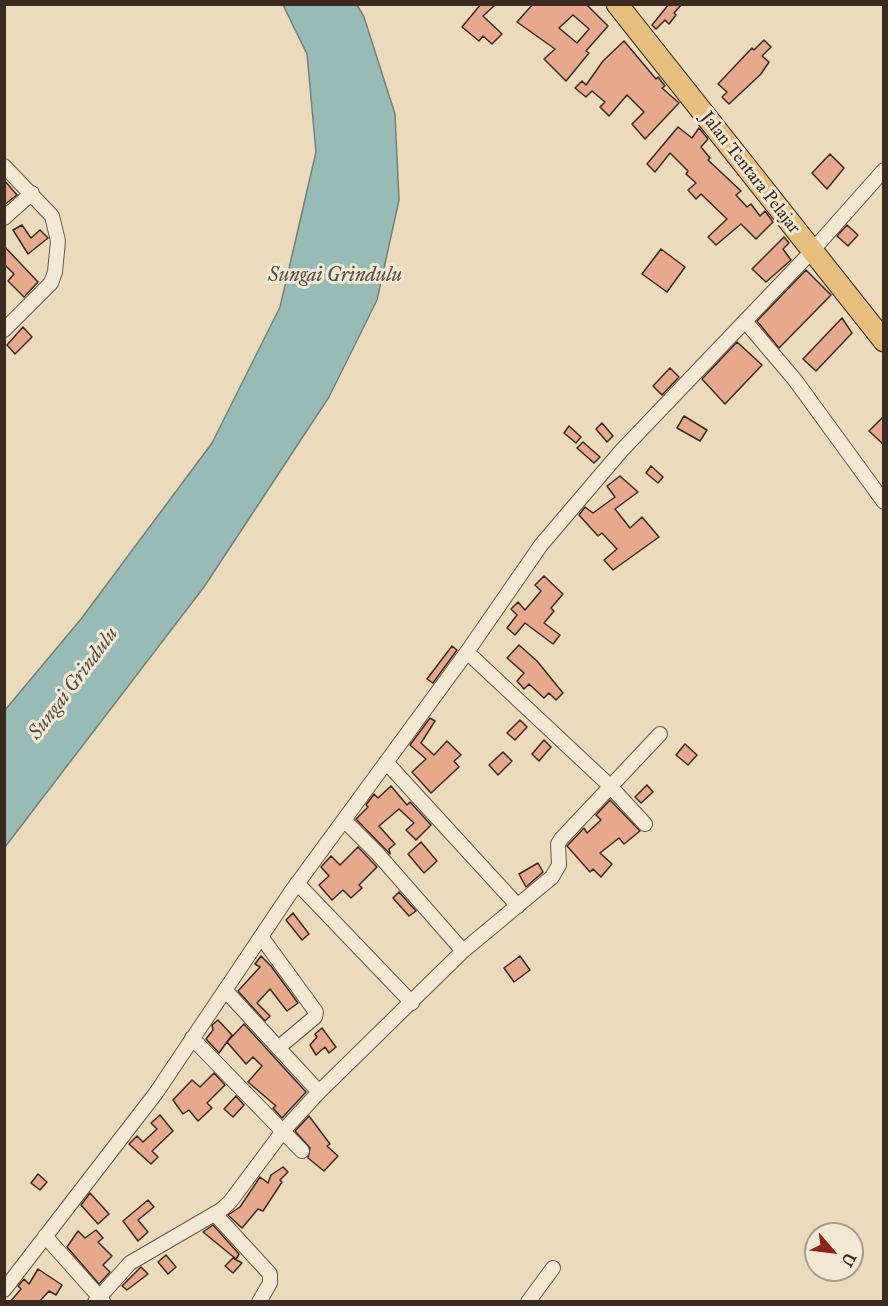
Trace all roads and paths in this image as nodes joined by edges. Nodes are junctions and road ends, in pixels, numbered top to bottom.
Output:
1 (617, 4) edge
2 (4, 166) edge
3 (884, 170) edge
4 (32, 193) junction
5 (4, 218) edge
6 (812, 251) junction
7 (745, 321) junction
8 (4, 330) edge
9 (884, 341) edge
10 (884, 502) edge
11 (467, 652) junction
12 (660, 734) dead end
13 (386, 762) junction
14 (609, 785) junction
15 (344, 819) junction
16 (645, 824) dead end
17 (297, 883) junction
18 (518, 906) junction
19 (262, 938) junction
20 (463, 951) junction
21 (225, 990) junction
22 (412, 1003) junction
23 (192, 1038) junction
24 (278, 1048) junction
25 (319, 1092) junction
26 (283, 1131) junction
27 (302, 1151) dead end
28 (216, 1214) junction
29 (45, 1236) junction
30 (553, 1268) dead end
31 (4, 1290) edge
32 (99, 1300) edge
33 (259, 1302) edge
34 (528, 1302) edge

1 - 6 main road, Jalan Tentara Pelajar
2 - 4 street
3 - 6 street
4 - 5 street
4 - 8 street
6 - 7 street
6 - 9 main road, Jalan Tentara Pelajar
7 - 10 street
7 - 11 street
11 - 13 street
11 - 14 street
12 - 14 street
13 - 15 street
13 - 18 street
14 - 16 street
14 - 18 street
15 - 17 street
15 - 20 street
17 - 19 street
17 - 22 street
18 - 20 street
19 - 21 street
19 - 24 street
20 - 22 street
21 - 23 street
21 - 24 street
22 - 25 street
23 - 26 street
23 - 29 street
24 - 25 street
25 - 26 street
26 - 27 street
26 - 28 street
28 - 32 street
28 - 33 street
29 - 31 street
29 - 32 street
30 - 34 street

